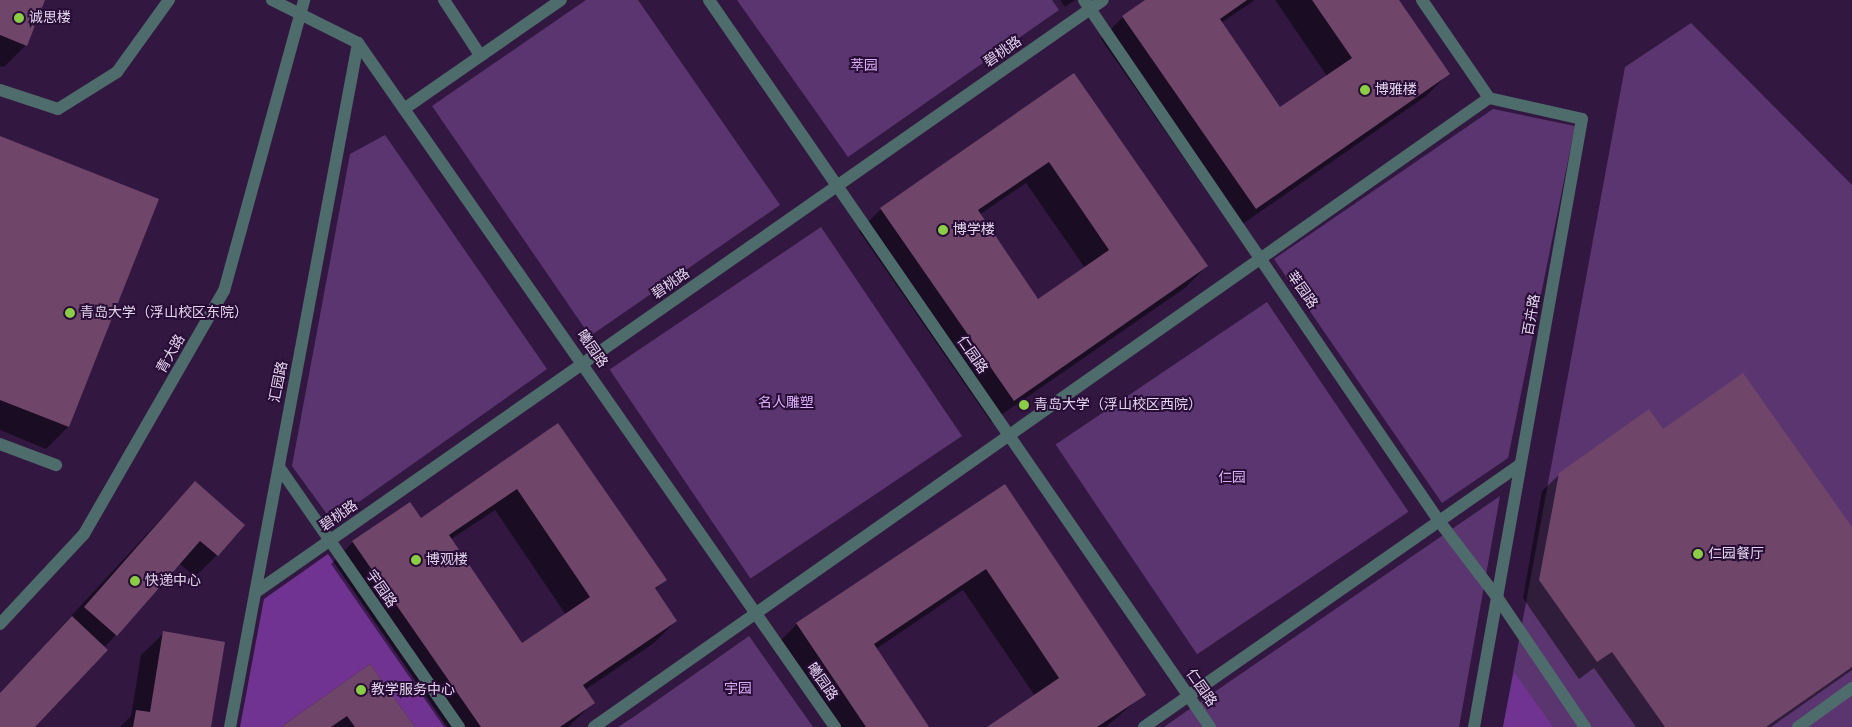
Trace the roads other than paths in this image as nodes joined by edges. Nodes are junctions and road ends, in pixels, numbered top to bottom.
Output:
1 (169, 0) edge
2 (272, 0) edge
3 (444, 0) edge
4 (561, 0) edge
5 (709, 0) edge
6 (1103, 0) edge
7 (1422, 0) edge
8 (1087, 4) edge
9 (303, 6) edge
10 (358, 43) junction
11 (480, 55) junction
12 (0, 90) edge
13 (1489, 98) junction
14 (404, 109) junction
15 (837, 186) junction
16 (1261, 259) junction
17 (584, 363) junction
18 (1009, 436) junction
19 (0, 444) edge
20 (56, 465) dead end
21 (1520, 465) junction
22 (279, 467) junction
23 (1441, 520) junction
24 (330, 540) junction
25 (256, 592) junction
26 (1497, 597) junction
27 (756, 614) junction
28 (0, 624) edge
29 (1852, 688) edge
30 (1188, 696) junction
31 (230, 727) edge
32 (459, 727) edge
33 (594, 727) edge
34 (835, 727) edge
35 (1144, 727) edge
36 (1210, 727) edge
37 (1474, 727) edge
38 (1585, 727) edge
39 (1798, 727) edge

1 - 12 street
2 - 9 street, 曦园路
3 - 11 street
4 - 11 street
5 - 15 street, 仁园路
6 - 8 street, 碧桃路
7 - 13 street
8 - 15 street, 碧桃路
8 - 16 street
9 - 10 street, 曦园路
9 - 28 street, 青大路
10 - 14 street, 曦园路
10 - 22 street, 汇园路
11 - 14 street
13 - 16 street
13 - 21 street, 百卉路
14 - 17 street, 曦园路
15 - 17 street, 碧桃路
15 - 18 street, 仁园路
16 - 18 street
16 - 23 street
17 - 24 street, 碧桃路
17 - 27 street, 曦园路
18 - 27 street
18 - 30 street, 仁园路
19 - 20 street
21 - 23 street
21 - 26 street, 百卉路
22 - 24 street, 宇园路
22 - 25 street, 汇园路
23 - 26 street
23 - 30 street
24 - 25 street, 碧桃路
24 - 32 street, 宇园路
25 - 31 street, 汇园路
26 - 37 street, 百卉路
26 - 38 street
27 - 33 street
27 - 34 street, 曦园路
29 - 39 street
30 - 35 street
30 - 36 street, 仁园路

